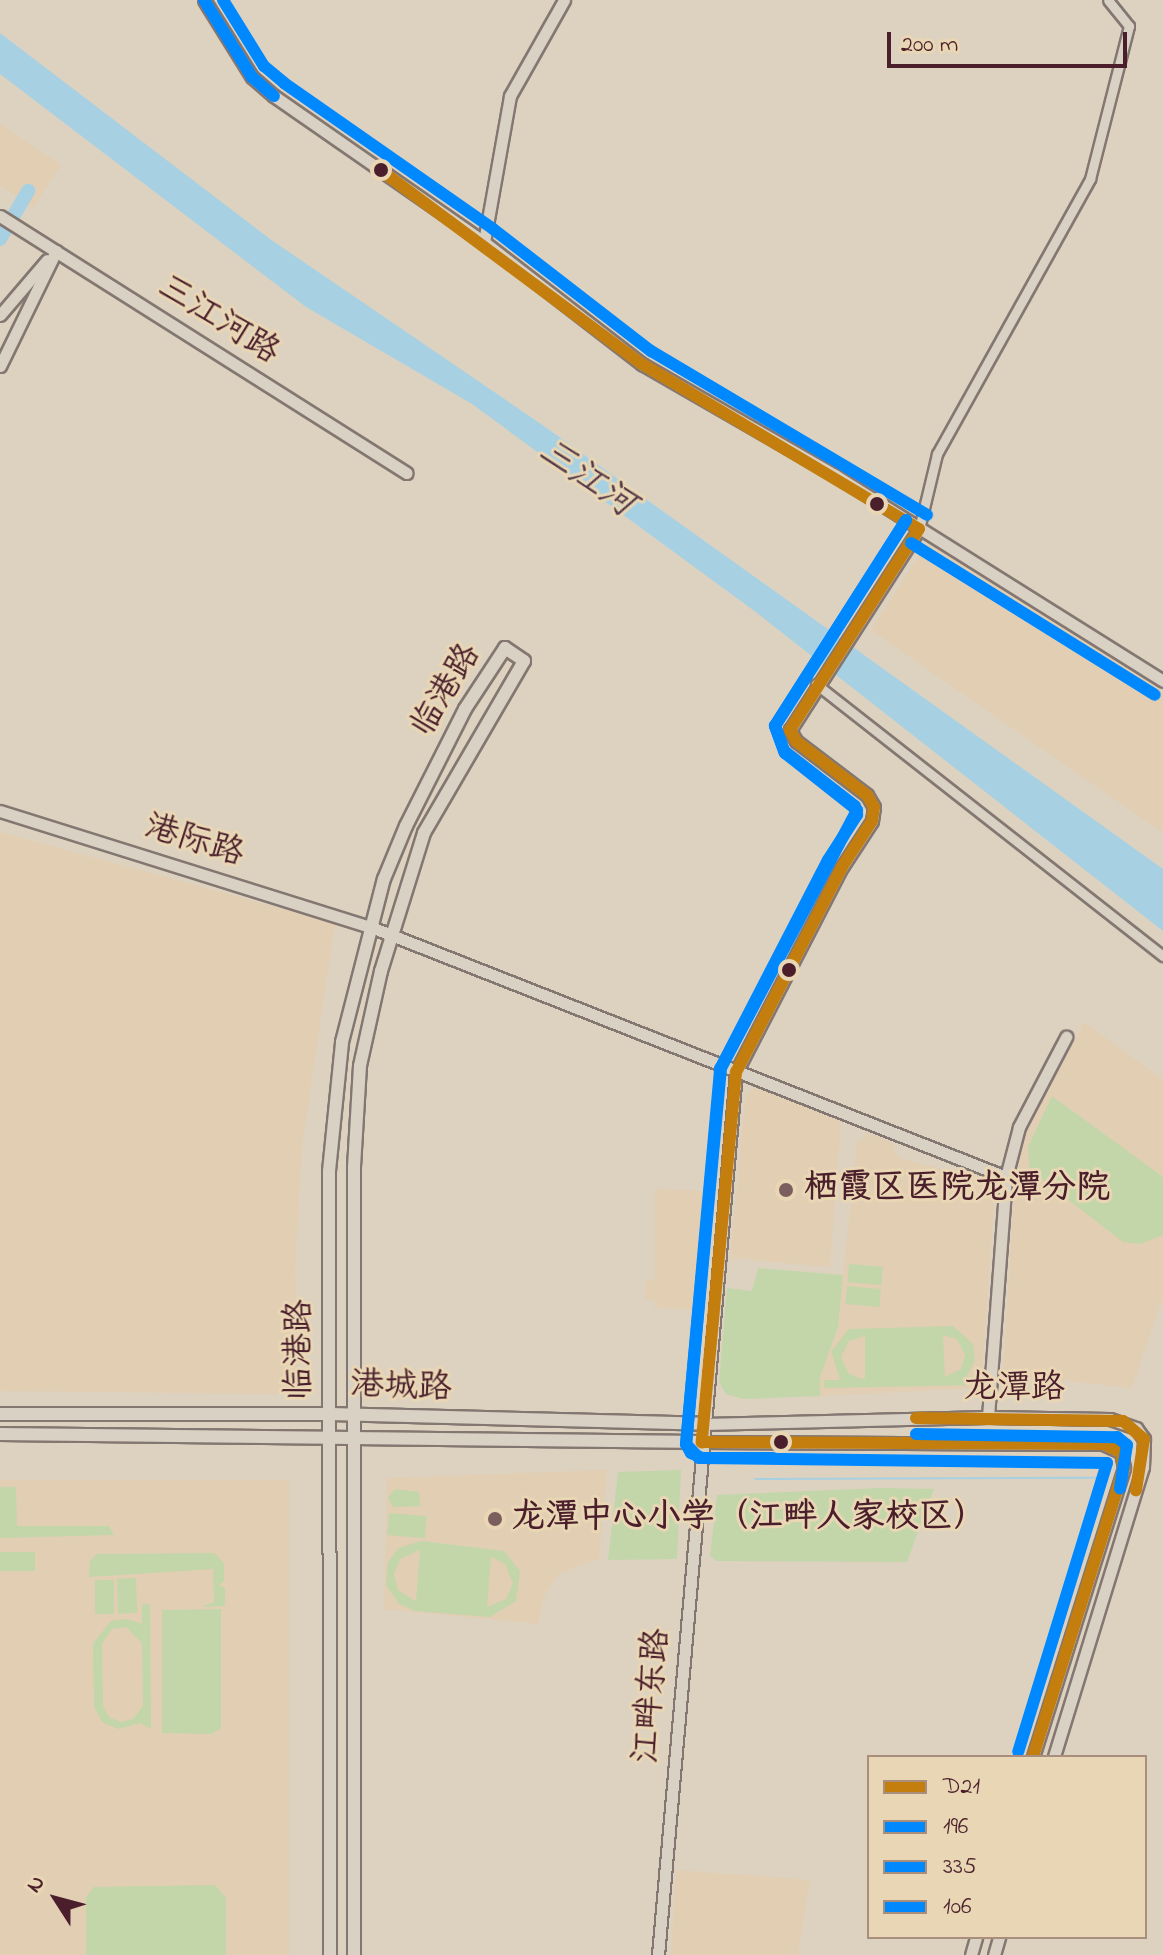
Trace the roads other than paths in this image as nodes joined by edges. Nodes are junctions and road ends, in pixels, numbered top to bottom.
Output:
1 (204, 0) edge
2 (564, 0) edge
3 (1108, 0) edge
4 (0, 216) edge
5 (484, 242) junction
6 (56, 251) junction
7 (0, 315) edge
8 (0, 366) edge
9 (407, 473) dead end
10 (919, 529) junction
11 (1163, 681) edge
12 (816, 684) junction
13 (0, 811) edge
14 (371, 927) junction
15 (391, 938) junction
16 (1163, 956) edge
17 (1066, 1037) dead end
18 (736, 1072) junction
19 (1006, 1177) junction
20 (0, 1414) edge
21 (330, 1414) junction
22 (353, 1415) junction
23 (988, 1417) junction
24 (704, 1424) junction
25 (0, 1434) edge
26 (353, 1434) junction
27 (330, 1435) junction
28 (702, 1442) junction
29 (1034, 1755) edge
30 (1055, 1755) edge
31 (330, 1955) edge
32 (354, 1955) edge
33 (658, 1955) edge

1 - 5 street
2 - 5 street
3 - 10 street
4 - 6 street, 三江河路
5 - 10 street
6 - 7 street
6 - 8 street
6 - 9 street, 三江河路
10 - 11 street
10 - 12 street
12 - 16 street
12 - 18 street
13 - 14 street, 港际路
14 - 15 street, 港际路
14 - 15 main road, 临港路
14 - 21 main road, 临港路
15 - 18 street, 港际路
15 - 22 main road, 临港路
17 - 19 street
18 - 19 street, 港际路
18 - 24 street, 江畔东路
19 - 23 street
20 - 21 main road, 港城路
21 - 22 main road, 港城路
21 - 27 main road, 临港路
22 - 24 main road, 港城路
22 - 26 main road, 临港路
23 - 24 street, 龙潭路
23 - 30 street, 龙潭路
24 - 28 street, 江畔东路
25 - 27 main road, 港城路
26 - 27 main road, 港城路
26 - 28 main road, 港城路
26 - 32 main road, 临港路
27 - 31 main road, 临港路
28 - 29 street, 龙潭路
28 - 33 street, 江畔东路

